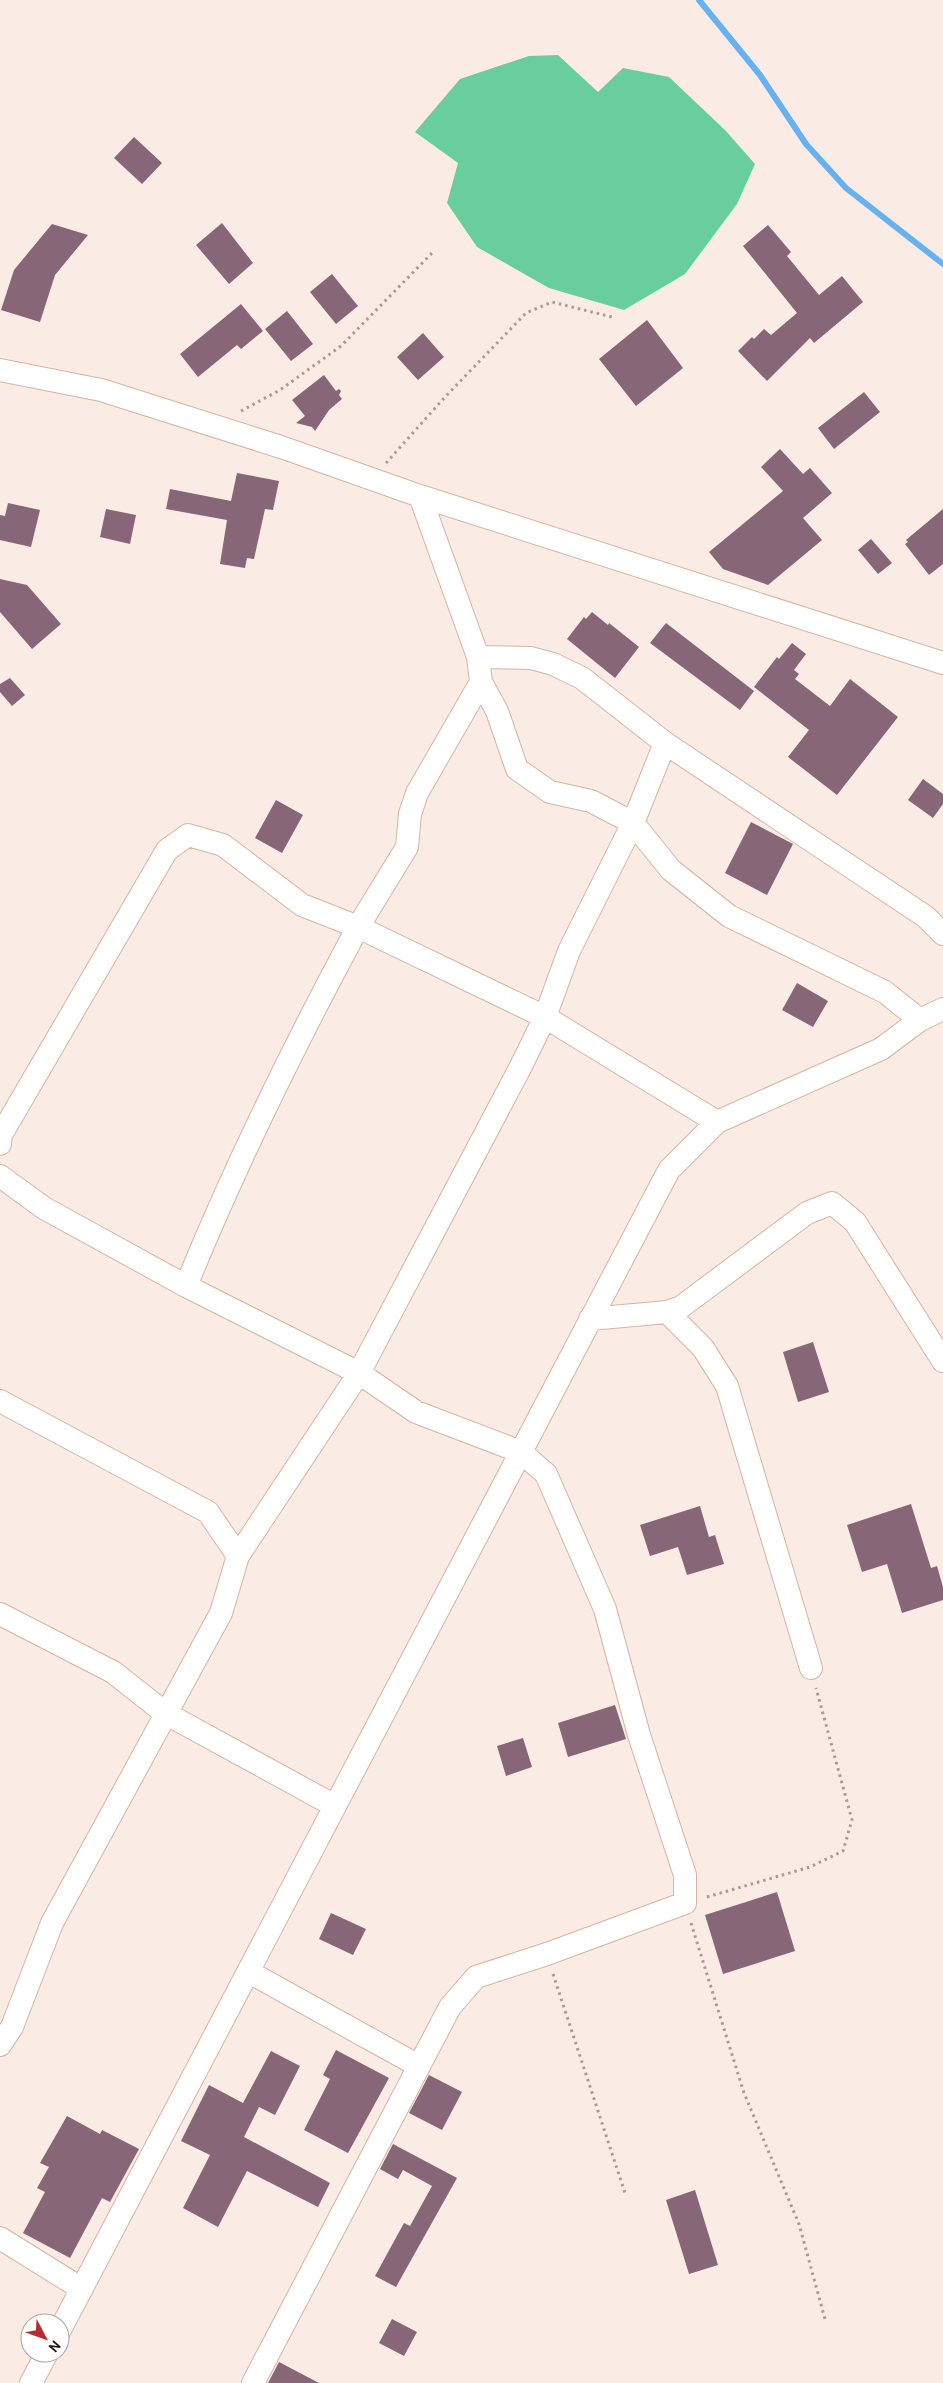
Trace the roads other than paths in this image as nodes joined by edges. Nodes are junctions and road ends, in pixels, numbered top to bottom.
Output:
1 (0, 370) edge
2 (420, 496) junction
3 (478, 657) junction
4 (943, 663) edge
5 (481, 682) junction
6 (665, 743) junction
7 (633, 823) junction
8 (358, 927) junction
9 (943, 934) edge
10 (943, 1010) edge
11 (545, 1016) junction
12 (920, 1020) junction
13 (717, 1122) junction
14 (0, 1144) edge
15 (0, 1176) edge
16 (186, 1286) junction
17 (667, 1312) junction
18 (590, 1319) junction
19 (943, 1361) edge
20 (359, 1373) junction
21 (0, 1401) edge
22 (520, 1452) junction
23 (238, 1556) junction
24 (0, 1614) edge
25 (811, 1668) road end
26 (165, 1713) junction
27 (336, 1806) junction
28 (249, 1972) junction
29 (0, 2045) edge
30 (417, 2065) junction
31 (0, 2238) edge
32 (82, 2290) junction
33 (69, 2313) edge
34 (42, 2363) edge
35 (31, 2383) edge
36 (252, 2383) edge

1 - 2 street
2 - 3 street
2 - 4 street
3 - 5 street
3 - 6 street
5 - 7 street
5 - 8 street
6 - 7 street
6 - 9 street
7 - 11 street
7 - 12 street
8 - 11 street
8 - 14 street
8 - 16 street
10 - 12 street
11 - 13 street
11 - 20 street
12 - 13 street
13 - 18 street
15 - 16 street
16 - 20 street
17 - 18 street
17 - 19 street
17 - 25 street
18 - 22 street
20 - 22 street
20 - 23 street
21 - 23 street
22 - 27 street
22 - 30 street
23 - 26 street
24 - 26 street
26 - 27 street
26 - 29 street
27 - 28 street
28 - 30 street
28 - 32 street
30 - 36 street
31 - 32 street
32 - 33 street
34 - 35 street

